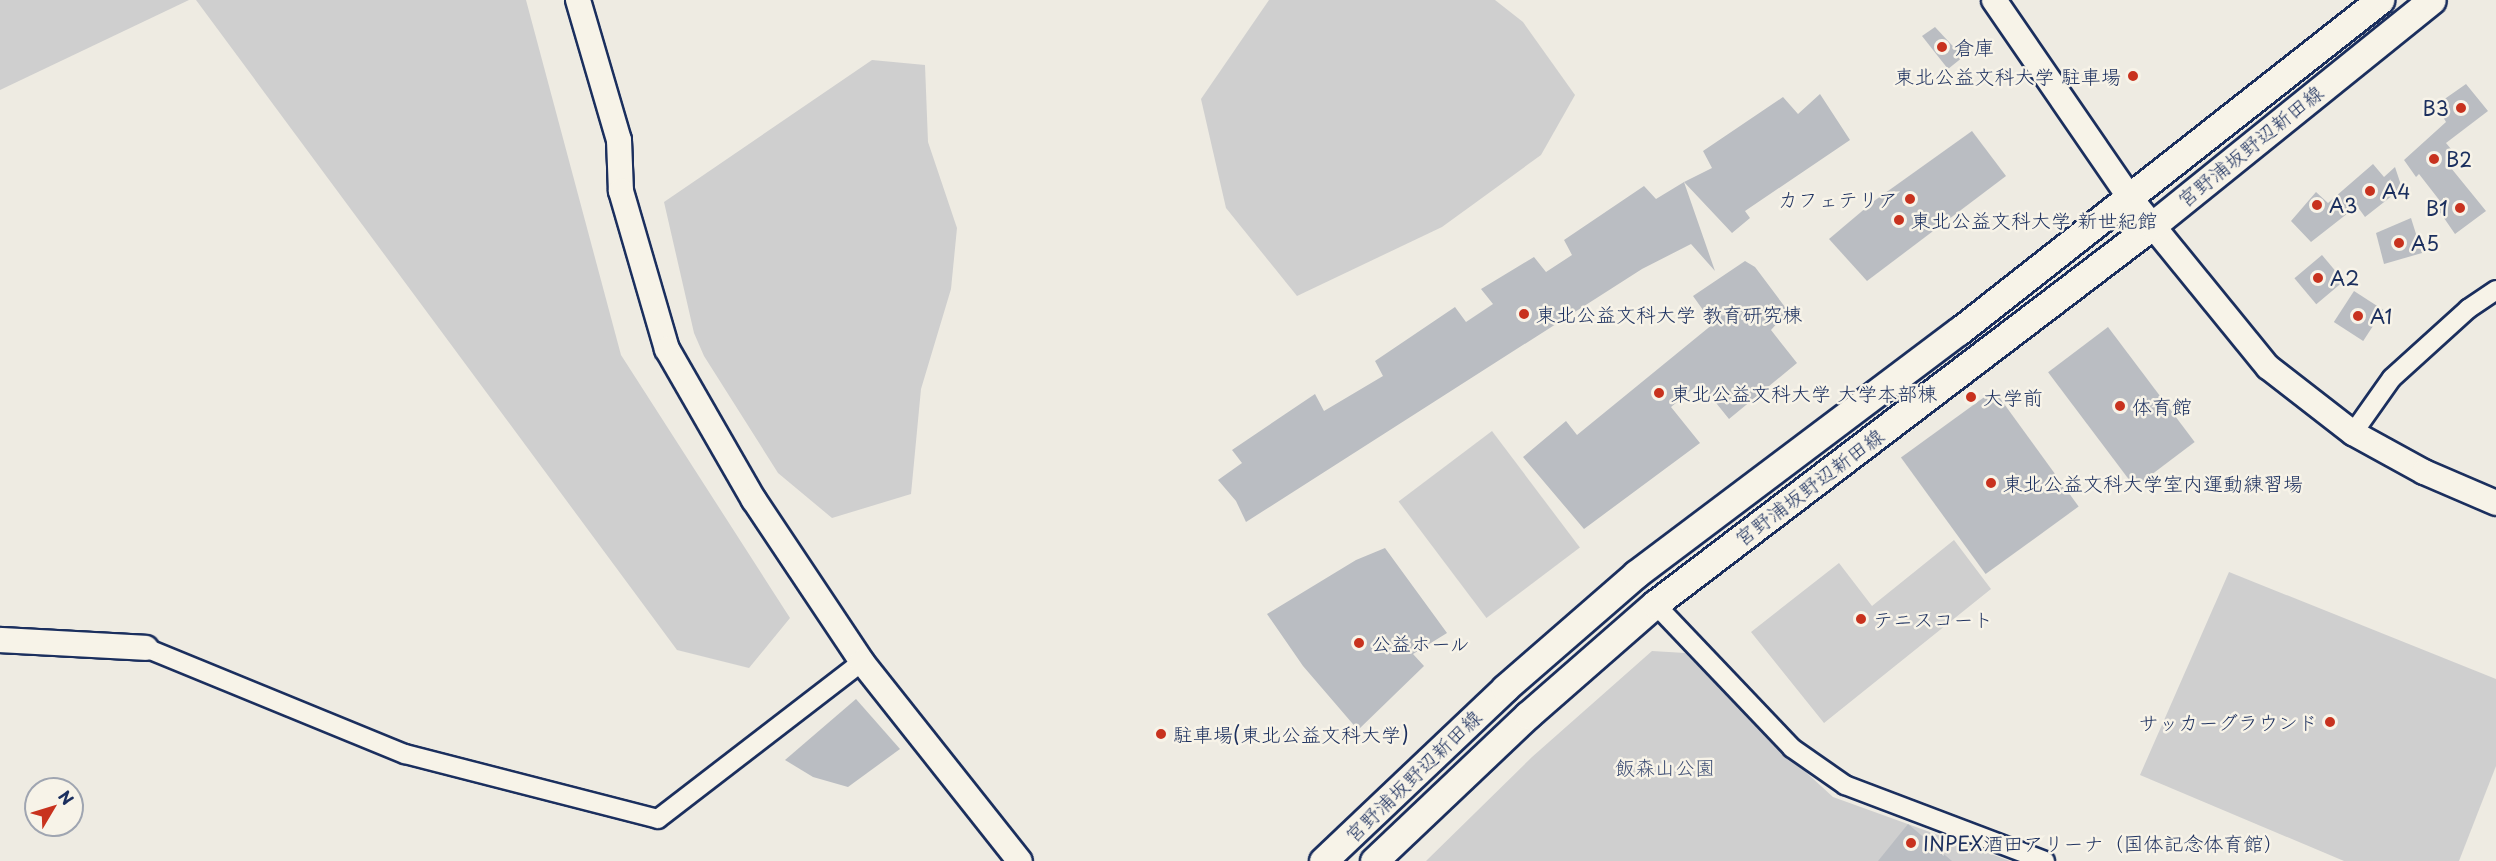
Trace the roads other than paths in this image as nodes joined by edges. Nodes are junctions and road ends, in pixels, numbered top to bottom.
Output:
1 (578, 0) edge
2 (1994, 0) edge
3 (2380, 0) edge
4 (2432, 0) edge
5 (2130, 198) junction
6 (2153, 225) junction
7 (2496, 290) edge
8 (2352, 433) junction
9 (2496, 503) edge
10 (1655, 604) junction
11 (0, 640) edge
12 (146, 648) joint
13 (862, 662) junction
14 (1020, 861) edge
15 (1323, 861) edge
16 (1374, 861) edge
17 (2045, 861) edge

1 - 13 street
2 - 5 street
3 - 5 main road, 宮野浦坂野辺新田線
4 - 6 main road, 宮野浦坂野辺新田線
5 - 6 street
5 - 15 main road, 宮野浦坂野辺新田線
6 - 8 street
6 - 10 main road, 宮野浦坂野辺新田線
7 - 8 street
8 - 9 street
10 - 16 main road, 宮野浦坂野辺新田線
10 - 17 street
11 - 12 street
12 - 13 street
13 - 14 street

